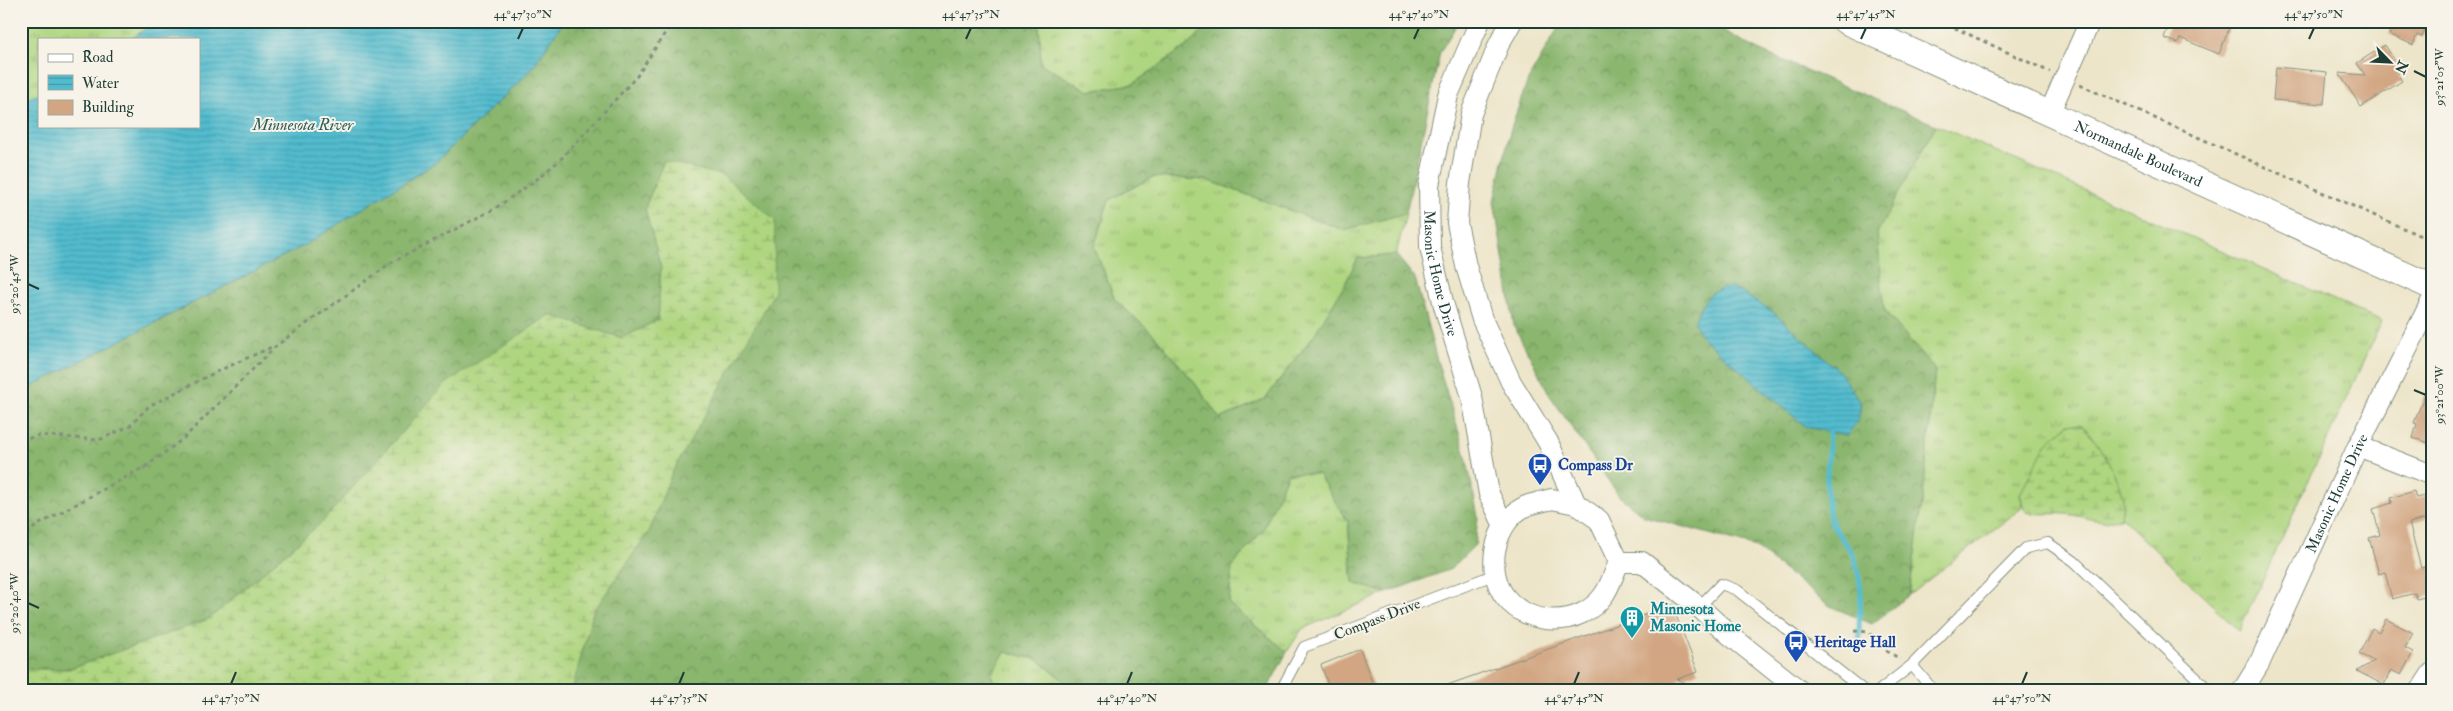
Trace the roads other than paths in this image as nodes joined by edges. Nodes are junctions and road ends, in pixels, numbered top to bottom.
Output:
1 (1480, 21) edge
2 (1512, 21) edge
3 (1845, 21) edge
4 (2090, 21) edge
5 (2049, 114) junction
6 (2432, 287) edge
7 (2432, 300) edge
8 (2358, 446) junction
9 (2432, 475) edge
10 (1576, 504) junction
11 (1504, 526) junction
12 (1619, 562) junction
13 (1496, 574) junction
14 (1699, 607) junction
15 (1912, 665) junction
16 (2432, 672) edge
17 (2204, 688) edge
18 (1281, 690) edge
19 (1799, 690) edge
20 (1863, 690) edge
21 (1880, 690) edge
22 (1933, 690) edge
23 (2243, 690) edge
24 (2422, 690) edge

1 - 11 street, Masonic Home Drive
2 - 10 street, Masonic Home Drive
3 - 5 street, Normandale Boulevard
4 - 5 street
5 - 6 street, Normandale Boulevard
7 - 8 street, Masonic Home Drive
8 - 9 street
8 - 23 street, Masonic Home Drive
10 - 11 street
10 - 12 street
11 - 13 street
12 - 13 street
12 - 14 street
13 - 18 lane, Compass Drive
14 - 19 street
14 - 20 lane
15 - 17 lane
15 - 21 lane
15 - 22 lane
16 - 24 street

